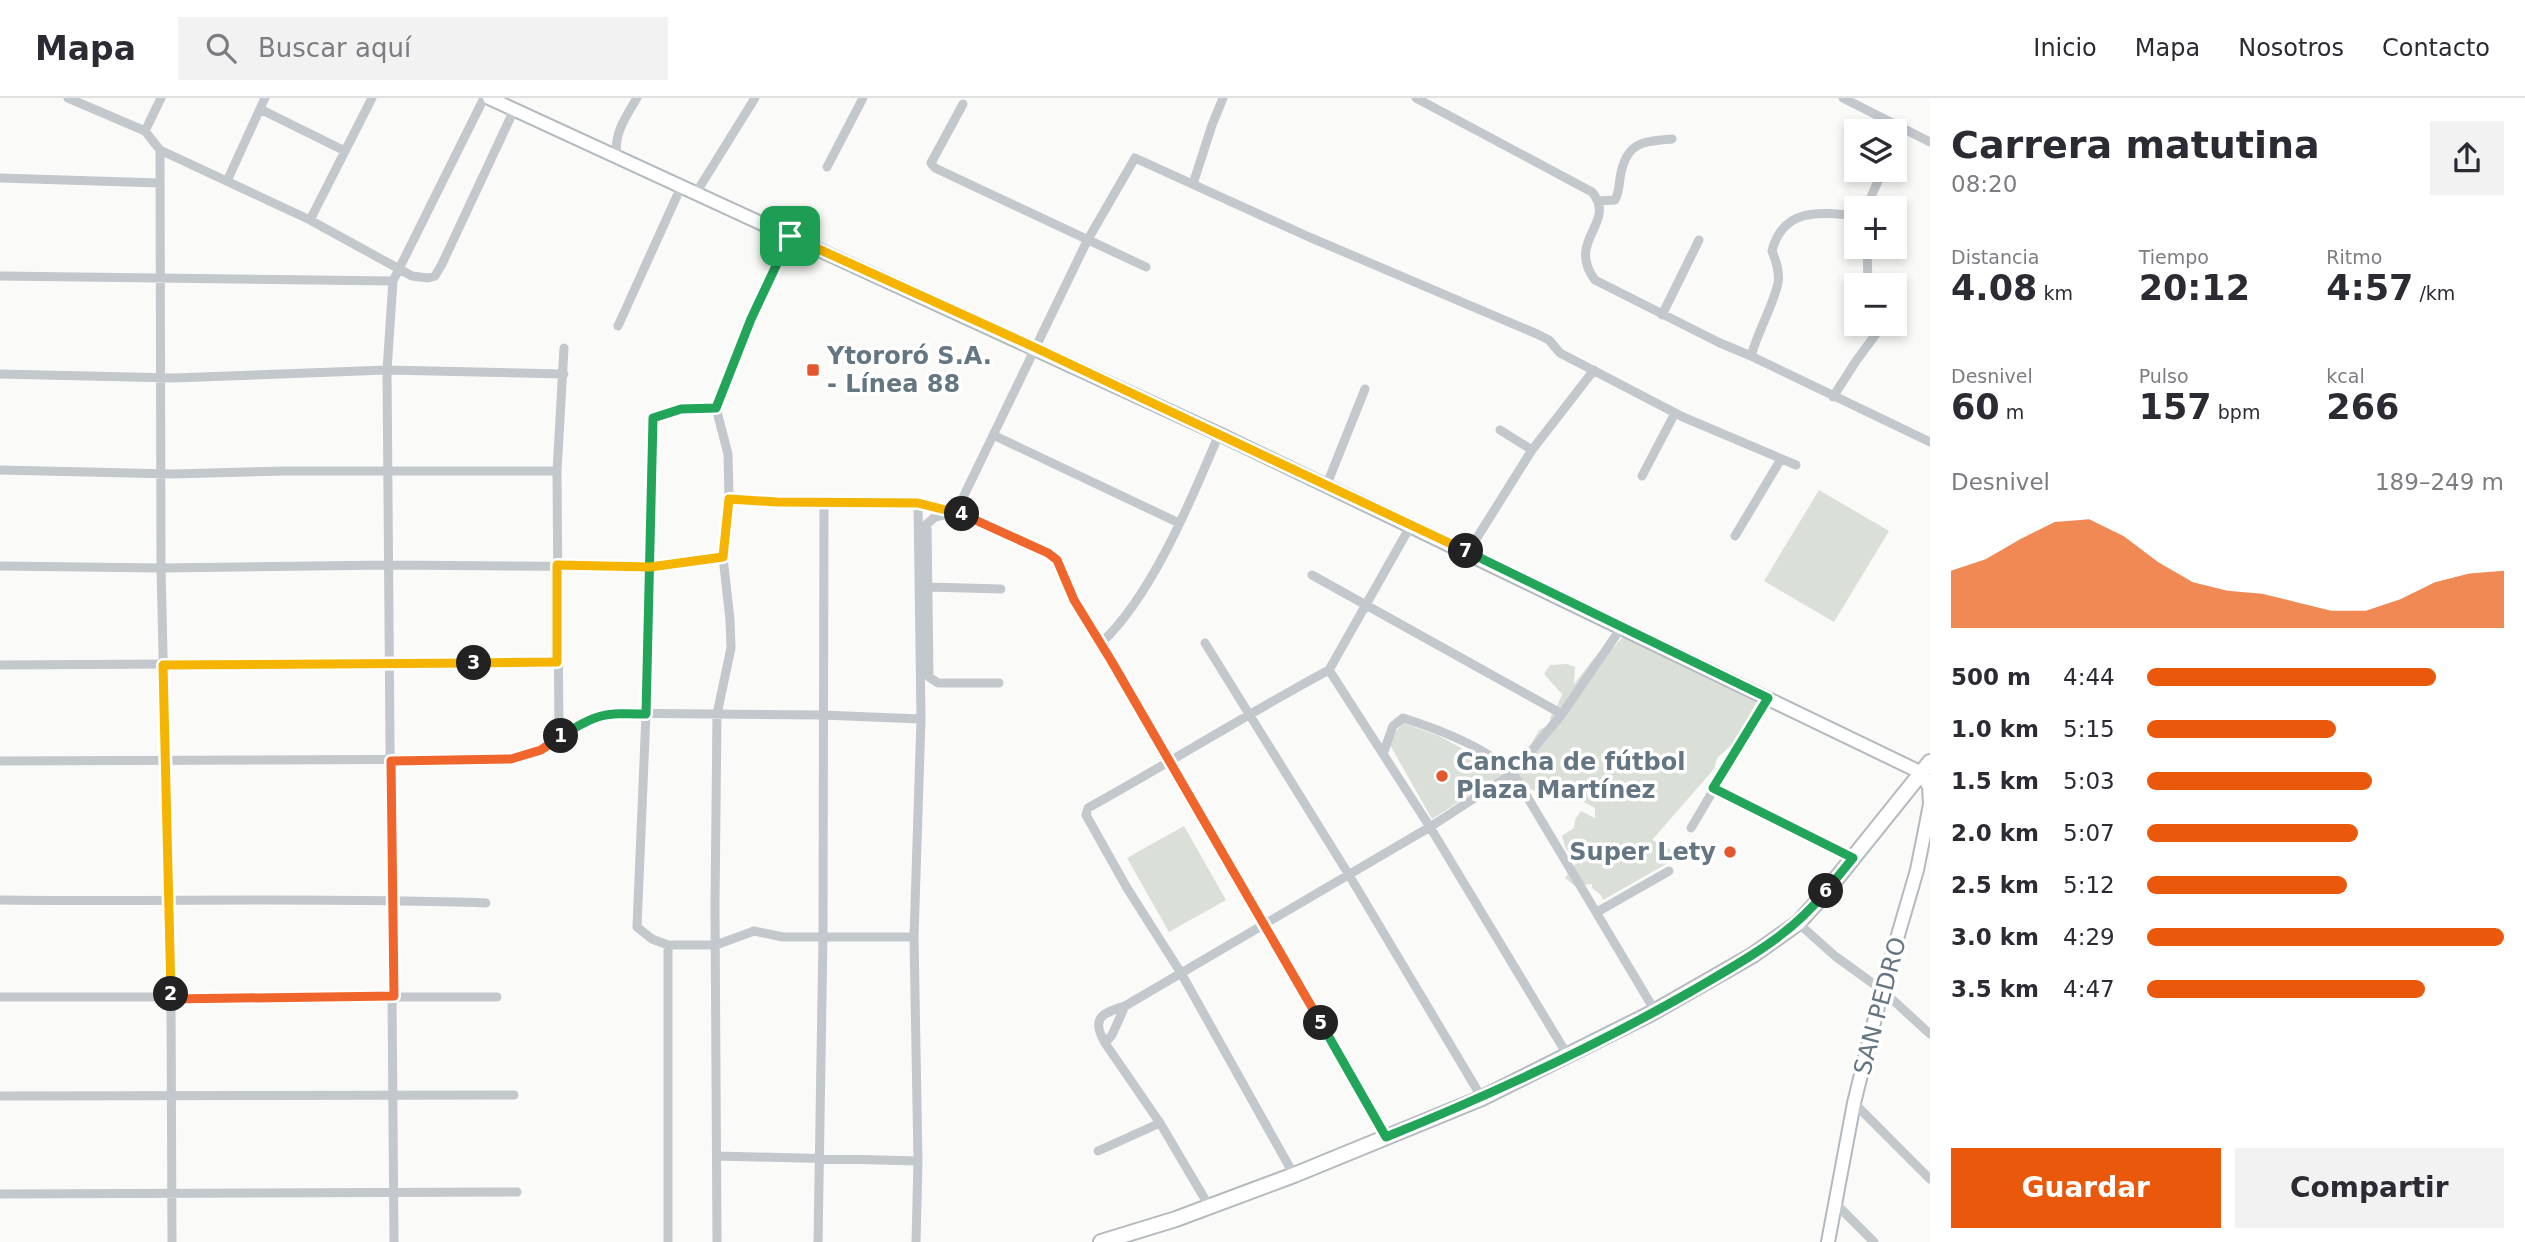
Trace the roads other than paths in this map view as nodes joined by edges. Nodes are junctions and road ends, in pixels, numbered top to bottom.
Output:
1 (68, 98) edge
2 (161, 98) edge
3 (265, 98) edge
4 (372, 98) edge
5 (637, 98) edge
6 (755, 98) edge
7 (863, 98) edge
8 (1223, 98) edge
9 (1416, 98) edge
10 (1843, 98) edge
11 (1868, 98) edge
12 (494, 99) edge
13 (963, 104) dead end
14 (260, 109) junction
15 (1864, 109) junction
16 (514, 110) junction
17 (1883, 119) edge
18 (145, 131) junction
19 (1907, 131) edge
20 (1672, 139) dead end
21 (1930, 142) edge
22 (160, 150) junction
23 (345, 151) junction
24 (617, 156) junction
25 (827, 167) dead end
26 (0, 178) edge
27 (227, 181) junction
28 (160, 184) junction
29 (1193, 184) junction
30 (681, 187) junction
31 (696, 193) junction
32 (1600, 201) junction
33 (1844, 215) edge
34 (310, 220) junction
35 (790, 236) junction
36 (1699, 240) dead end
37 (1087, 241) junction
38 (1146, 267) dead end
39 (399, 269) junction
40 (0, 276) edge
41 (162, 277) junction
42 (393, 281) junction
43 (1662, 315) junction
44 (618, 326) dead end
45 (1875, 336) edge
46 (564, 348) dead end
47 (1036, 348) junction
48 (1751, 356) junction
49 (387, 370) junction
50 (1594, 370) junction
51 (0, 374) edge
52 (564, 374) junction
53 (161, 378) junction
54 (1365, 389) dead end
55 (1833, 397) junction
56 (716, 408) junction
57 (1675, 413) junction
58 (1500, 430) dead end
59 (1219, 434) junction
60 (993, 435) junction
61 (1929, 438) edge
62 (1532, 450) junction
63 (1781, 459) junction
64 (1796, 465) dead end
65 (0, 470) edge
66 (389, 471) junction
67 (557, 471) junction
68 (162, 474) junction
69 (1642, 476) dead end
70 (1327, 484) junction
71 (729, 499) junction
72 (824, 501) junction
73 (918, 503) junction
74 (956, 512) junction
75 (1179, 523) junction
76 (1411, 525) junction
77 (1735, 536) dead end
78 (1468, 552) junction
79 (723, 557) junction
80 (390, 565) junction
81 (557, 565) junction
82 (0, 566) edge
83 (650, 567) junction
84 (161, 568) junction
85 (1312, 575) dead end
86 (929, 587) junction
87 (1001, 589) dead end
88 (1367, 606) junction
89 (1621, 628) junction
90 (1101, 643) junction
91 (1205, 643) dead end
92 (557, 662) junction
93 (390, 663) junction
94 (0, 665) edge
95 (163, 665) junction
96 (1329, 670) junction
97 (999, 683) dead end
98 (1768, 698) junction
99 (1250, 712) junction
100 (646, 714) junction
101 (718, 714) junction
102 (1562, 714) junction
103 (822, 715) junction
104 (921, 719) junction
105 (559, 738) junction
106 (1384, 754) junction
107 (0, 761) edge
108 (391, 761) junction
109 (166, 762) junction
110 (1170, 762) junction
111 (1927, 768) edge
112 (1513, 773) junction
113 (1713, 788) junction
114 (1430, 827) junction
115 (1691, 828) dead end
116 (1853, 858) junction
117 (1669, 871) dead end
118 (1349, 876) junction
119 (0, 900) edge
120 (392, 900) junction
121 (168, 902) junction
122 (486, 903) dead end
123 (1597, 912) junction
124 (1798, 923) junction
125 (1264, 925) junction
126 (823, 937) junction
127 (914, 937) junction
128 (716, 944) junction
129 (668, 945) junction
130 (1181, 973) junction
131 (1882, 990) junction
132 (394, 996) junction
133 (0, 997) edge
134 (497, 998) dead end
135 (171, 999) junction
136 (1125, 1006) junction
137 (1655, 1012) junction
138 (1930, 1034) edge
139 (1105, 1042) junction
140 (1568, 1056) junction
141 (394, 1095) junction
142 (514, 1095) dead end
143 (0, 1096) edge
144 (172, 1096) junction
145 (1482, 1098) junction
146 (1854, 1103) junction
147 (1160, 1123) junction
148 (1386, 1137) junction
149 (1098, 1151) dead end
150 (716, 1156) junction
151 (821, 1160) junction
152 (918, 1161) junction
153 (1294, 1175) junction
154 (1930, 1179) edge
155 (395, 1191) junction
156 (517, 1192) dead end
157 (0, 1194) edge
158 (172, 1194) junction
159 (1836, 1204) junction
160 (1209, 1206) junction
161 (172, 1242) edge
162 (394, 1242) edge
163 (668, 1242) edge
164 (717, 1242) edge
165 (818, 1242) edge
166 (916, 1242) edge
167 (1101, 1242) edge
168 (1828, 1242) edge
169 (1874, 1242) edge

1 - 18 street
2 - 18 street
3 - 14 street
4 - 23 street
5 - 24 street
6 - 31 street
7 - 25 street
8 - 29 street
9 - 32 street
10 - 15 street
11 - 15 street
12 - 16 main road
12 - 39 street
13 - 37 street
14 - 23 street
14 - 27 street
15 - 17 street
16 - 24 main road
16 - 39 street
18 - 22 street
19 - 21 street
20 - 32 street
22 - 27 street
22 - 28 street
23 - 34 street
24 - 30 main road
26 - 28 street
27 - 34 street
28 - 41 street
29 - 37 street
29 - 50 street
30 - 31 main road
30 - 44 street
31 - 35 main road
32 - 43 street
33 - 48 street
34 - 39 street
35 - 47 main road
35 - 56 street
36 - 43 street
37 - 38 street
37 - 47 street
39 - 42 street
40 - 41 street
41 - 42 street
41 - 53 street
42 - 49 street
43 - 48 street
45 - 55 street
46 - 52 street
47 - 59 main road
47 - 60 street
48 - 55 street
49 - 52 street
49 - 53 street
49 - 66 street
50 - 57 street
50 - 62 street
51 - 53 street
52 - 67 street
53 - 68 street
54 - 70 street
55 - 61 street
56 - 71 street
56 - 83 street
57 - 63 street
57 - 69 street
58 - 62 street
59 - 70 main road
59 - 75 street
60 - 74 street
60 - 75 street
62 - 78 street
63 - 64 street
63 - 77 street
65 - 68 street
66 - 67 street
66 - 68 street
66 - 80 street
67 - 81 street
68 - 84 street
70 - 76 main road
71 - 72 street
71 - 79 street
72 - 73 street
72 - 103 street
73 - 74 street
73 - 104 street
74 - 86 street
74 - 90 street
75 - 90 street
76 - 78 main road
76 - 88 street
78 - 89 main road
79 - 83 street
79 - 101 street
80 - 81 street
80 - 84 street
80 - 93 street
81 - 83 street
81 - 92 street
82 - 84 street
83 - 100 street
84 - 95 street
85 - 88 street
86 - 87 street
86 - 97 street
88 - 96 street
88 - 102 street
89 - 98 main road
89 - 102 street
90 - 110 street
91 - 99 street
92 - 93 street
92 - 105 street
93 - 95 street
93 - 108 street
94 - 95 street
95 - 109 street
96 - 99 street
96 - 106 street
98 - 111 main road
98 - 113 street
99 - 110 street
99 - 118 street
100 - 101 street
100 - 105 street
100 - 129 street
101 - 103 street
101 - 128 street
102 - 112 street
103 - 104 street
103 - 126 street
104 - 127 street
105 - 108 street
106 - 112 street
106 - 114 street
107 - 109 street
108 - 109 street
108 - 120 street
109 - 121 street
110 - 125 street
110 - 130 street
111 - 116 main road
111 - 131 main road, SAN PEDRO
112 - 114 street
112 - 123 street
113 - 115 street
113 - 116 street
114 - 118 street
114 - 140 street
116 - 124 main road
117 - 123 street
118 - 125 street
118 - 145 street
119 - 121 street
120 - 121 street
120 - 122 street
120 - 132 street
121 - 135 street
123 - 137 street
124 - 131 street
124 - 137 main road
125 - 130 street
125 - 148 street
126 - 127 street
126 - 128 street
126 - 151 street
127 - 152 street
128 - 129 street
128 - 150 street
129 - 163 street
130 - 136 street
130 - 153 street
131 - 138 street
131 - 146 main road, SAN PEDRO
132 - 134 street
132 - 135 street
132 - 141 street
133 - 135 street
135 - 144 street
136 - 139 street
136 - 139 street
137 - 140 main road
139 - 147 street
140 - 145 main road
141 - 142 street
141 - 144 street
141 - 155 street
143 - 144 street
144 - 158 street
145 - 148 main road
146 - 154 street
146 - 159 main road, SAN PEDRO
147 - 149 street
147 - 160 street
148 - 153 main road
150 - 151 street
150 - 164 street
151 - 152 street
151 - 165 street
152 - 166 street
153 - 160 main road
155 - 156 street
155 - 158 street
155 - 162 street
157 - 158 street
158 - 161 street
159 - 168 main road, SAN PEDRO
159 - 169 street
160 - 167 main road

